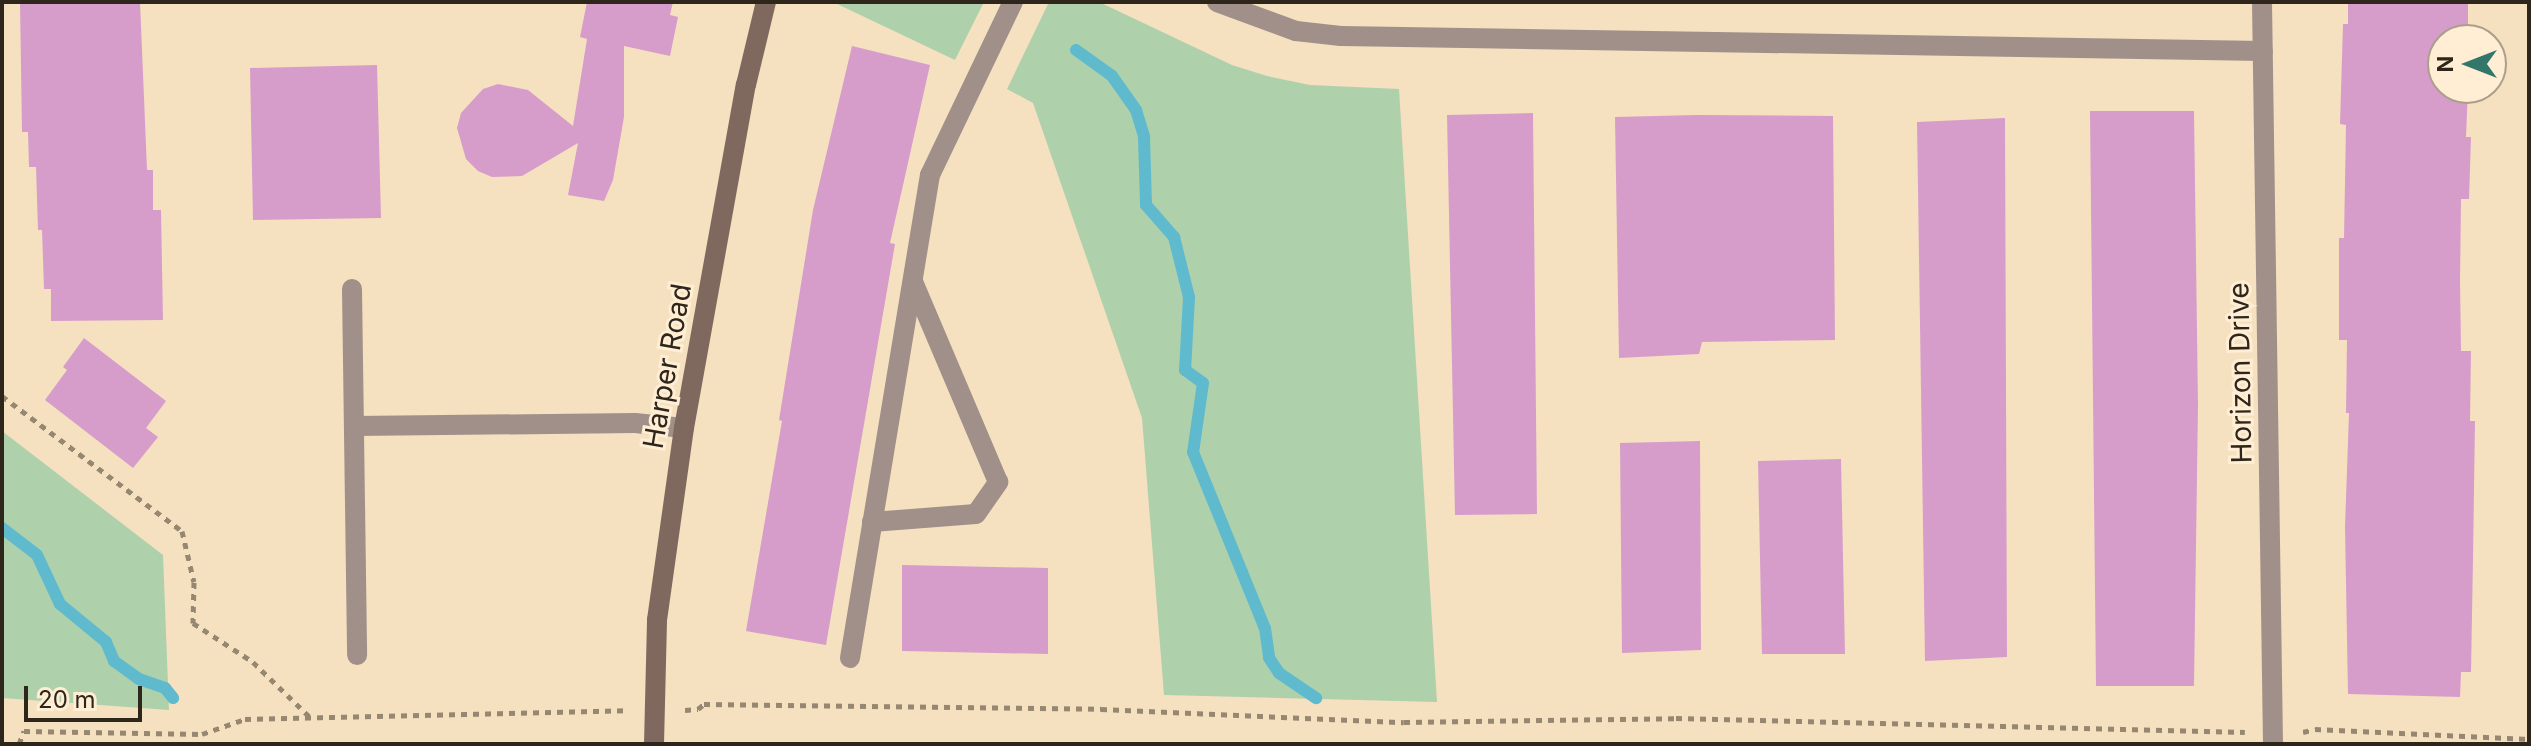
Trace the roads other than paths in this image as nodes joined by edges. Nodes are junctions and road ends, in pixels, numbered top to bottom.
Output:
1 (766, 2) edge
2 (1013, 2) edge
3 (1217, 2) edge
4 (2262, 2) edge
5 (2263, 51) junction
6 (913, 281) junction
7 (352, 289) dead end
8 (354, 426) junction
9 (684, 428) junction
10 (872, 522) junction
11 (357, 655) dead end
12 (850, 658) dead end
13 (654, 744) edge
14 (2273, 744) edge

1 - 9 street, Harper Road
2 - 6 street
3 - 5 street
4 - 5 street, Horizon Drive
5 - 14 street, Horizon Drive
6 - 10 street
6 - 10 street
7 - 8 street
8 - 9 street
8 - 11 street
9 - 13 street, Harper Road
10 - 12 street

